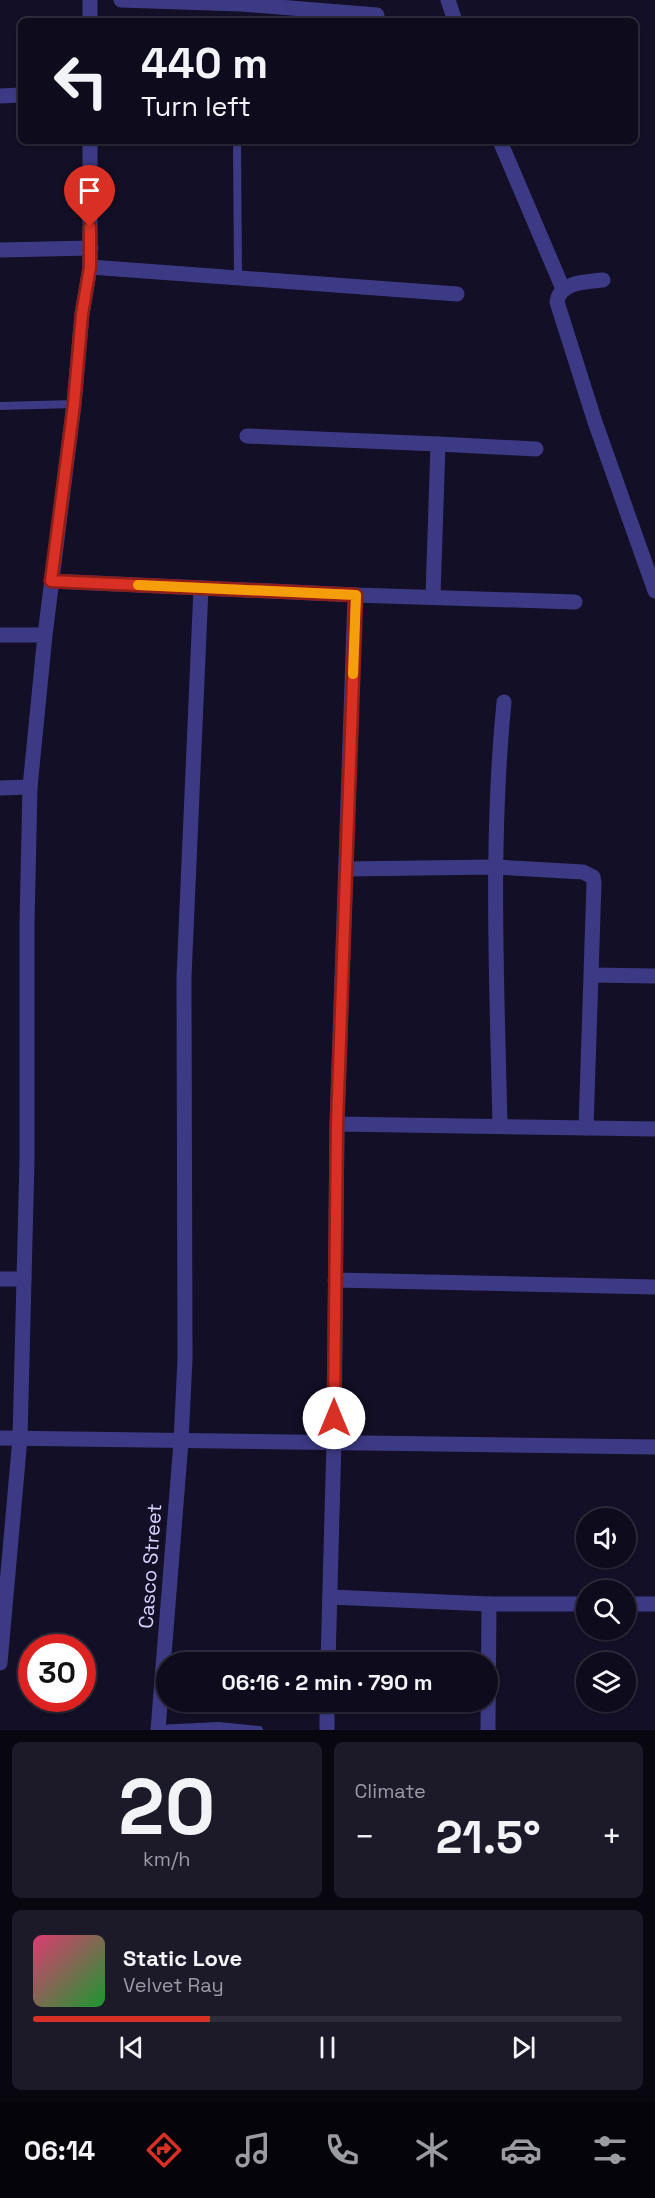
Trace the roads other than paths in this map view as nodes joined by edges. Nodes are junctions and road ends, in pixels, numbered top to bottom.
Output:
1 (90, 0) edge
2 (121, 0) edge
3 (448, 0) edge
4 (291, 4) edge
5 (377, 15) dead end
6 (90, 18) edge
7 (454, 18) edge
8 (18, 95) edge
9 (0, 96) edge
10 (90, 144) edge
11 (237, 144) edge
12 (501, 144) edge
13 (91, 248) junction
14 (0, 250) edge
15 (90, 267) junction
16 (238, 278) junction
17 (603, 280) dead end
18 (563, 289) junction
19 (457, 294) dead end
20 (74, 404) junction
21 (0, 406) edge
22 (247, 436) dead end
23 (438, 444) junction
24 (536, 449) dead end
25 (51, 581) junction
26 (201, 588) junction
27 (655, 591) edge
28 (356, 595) junction
29 (433, 596) junction
30 (575, 602) dead end
31 (45, 635) junction
32 (0, 636) edge
33 (504, 702) dead end
34 (30, 787) junction
35 (0, 788) edge
36 (495, 867) junction
37 (346, 868) junction
38 (592, 975) junction
39 (655, 976) edge
40 (337, 1124) junction
41 (500, 1126) junction
42 (586, 1128) junction
43 (655, 1129) edge
44 (0, 1279) edge
45 (24, 1279) junction
46 (335, 1280) junction
47 (655, 1287) edge
48 (0, 1438) edge
49 (20, 1438) junction
50 (181, 1442) junction
51 (334, 1442) junction
52 (655, 1447) edge
53 (330, 1597) junction
54 (489, 1604) junction
55 (576, 1604) edge
56 (636, 1604) edge
57 (655, 1604) edge
58 (328, 1652) edge
59 (0, 1663) edge
60 (327, 1712) edge
61 (158, 1729) edge
62 (259, 1730) edge
63 (327, 1730) edge
64 (488, 1730) edge

1 - 6 street
2 - 4 street
3 - 7 street
4 - 5 street
8 - 9 street
10 - 13 street
11 - 16 lane
12 - 18 street
13 - 14 street
13 - 15 street
15 - 16 street
15 - 20 street
16 - 19 street
17 - 18 street
18 - 27 street
20 - 21 lane
20 - 25 street
22 - 23 street
23 - 24 street
23 - 29 street
25 - 26 street
25 - 31 street
26 - 28 street
26 - 50 street, Casco Street
28 - 29 street
28 - 37 street
29 - 30 street
31 - 32 street
31 - 34 street
33 - 36 street
34 - 35 street
34 - 45 street
36 - 37 street
36 - 38 street
36 - 41 street
37 - 40 street
38 - 39 street
38 - 42 street
40 - 41 street
40 - 46 street
41 - 42 street
42 - 43 street
44 - 45 street
45 - 49 street
46 - 47 street
46 - 51 street
48 - 49 street
49 - 50 street
49 - 59 street
50 - 51 street
50 - 61 street, Casco Street
51 - 52 street
51 - 53 street
53 - 54 street
53 - 58 street
54 - 55 street
54 - 64 street
56 - 57 street
60 - 63 street
61 - 62 lane

